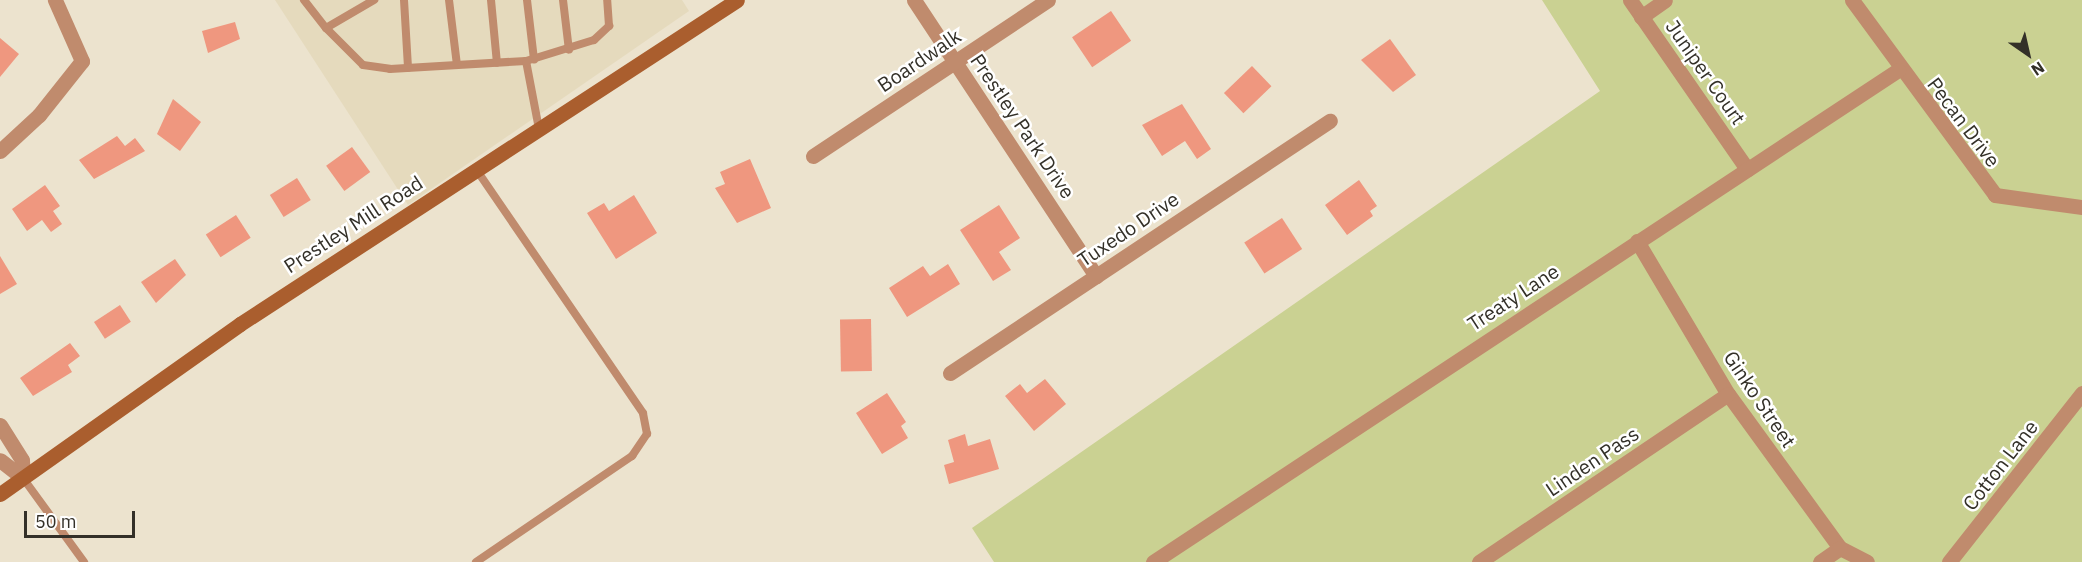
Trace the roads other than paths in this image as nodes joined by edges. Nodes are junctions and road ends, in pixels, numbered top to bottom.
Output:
1 (55, 0) edge
2 (304, 0) edge
3 (374, 0) edge
4 (404, 0) edge
5 (450, 0) edge
6 (491, 0) edge
7 (527, 0) edge
8 (563, 0) edge
9 (607, 0) edge
10 (737, 0) edge
11 (914, 0) edge
12 (1048, 0) edge
13 (1630, 0) edge
14 (1665, 0) edge
15 (1852, 0) edge
16 (1641, 17) junction
17 (326, 28) junction
18 (569, 50) junction
19 (530, 60) junction
20 (954, 61) junction
21 (497, 63) junction
22 (457, 65) junction
23 (408, 68) junction
24 (1898, 70) junction
25 (1330, 121) dead end
26 (539, 129) junction
27 (0, 152) edge
28 (813, 156) dead end
29 (476, 169) junction
30 (1748, 169) junction
31 (2082, 207) edge
32 (1637, 241) junction
33 (1096, 276) junction
34 (950, 373) dead end
35 (2082, 393) edge
36 (1728, 394) junction
37 (0, 425) edge
38 (0, 460) edge
39 (23, 478) junction
40 (0, 494) edge
41 (1840, 548) junction
42 (84, 562) edge
43 (476, 562) edge
44 (1153, 562) edge
45 (1479, 562) edge
46 (1820, 562) edge
47 (1867, 562) edge
48 (1949, 562) edge

1 - 27 street
2 - 17 lane
3 - 17 lane
4 - 23 lane
5 - 22 lane
6 - 21 lane
7 - 19 lane
8 - 18 lane
9 - 18 lane
10 - 26 street, Prestley Mill Road
11 - 20 street, Prestley Park Drive
12 - 20 street, Boardwalk
13 - 16 street, Juniper Court
14 - 16 street
15 - 24 street, Pecan Drive
16 - 30 street, Juniper Court
17 - 23 lane
18 - 19 lane
19 - 21 lane
19 - 26 lane
20 - 28 street, Boardwalk
20 - 33 street, Prestley Park Drive
21 - 22 lane
22 - 23 lane
24 - 30 street, Treaty Lane
24 - 31 street, Pecan Drive
25 - 33 street, Tuxedo Drive
26 - 29 street, Prestley Mill Road
29 - 39 street, Prestley Mill Road
29 - 43 lane
30 - 32 street, Treaty Lane
32 - 36 street, Ginko Street
32 - 44 street, Treaty Lane
33 - 34 street, Tuxedo Drive
35 - 48 street, Cotton Lane
36 - 41 street, Ginko Street
36 - 45 street, Linden Pass
37 - 39 street
38 - 39 street
39 - 40 street, Prestley Mill Road
39 - 42 lane
41 - 46 street
41 - 47 street, Ginko Street

